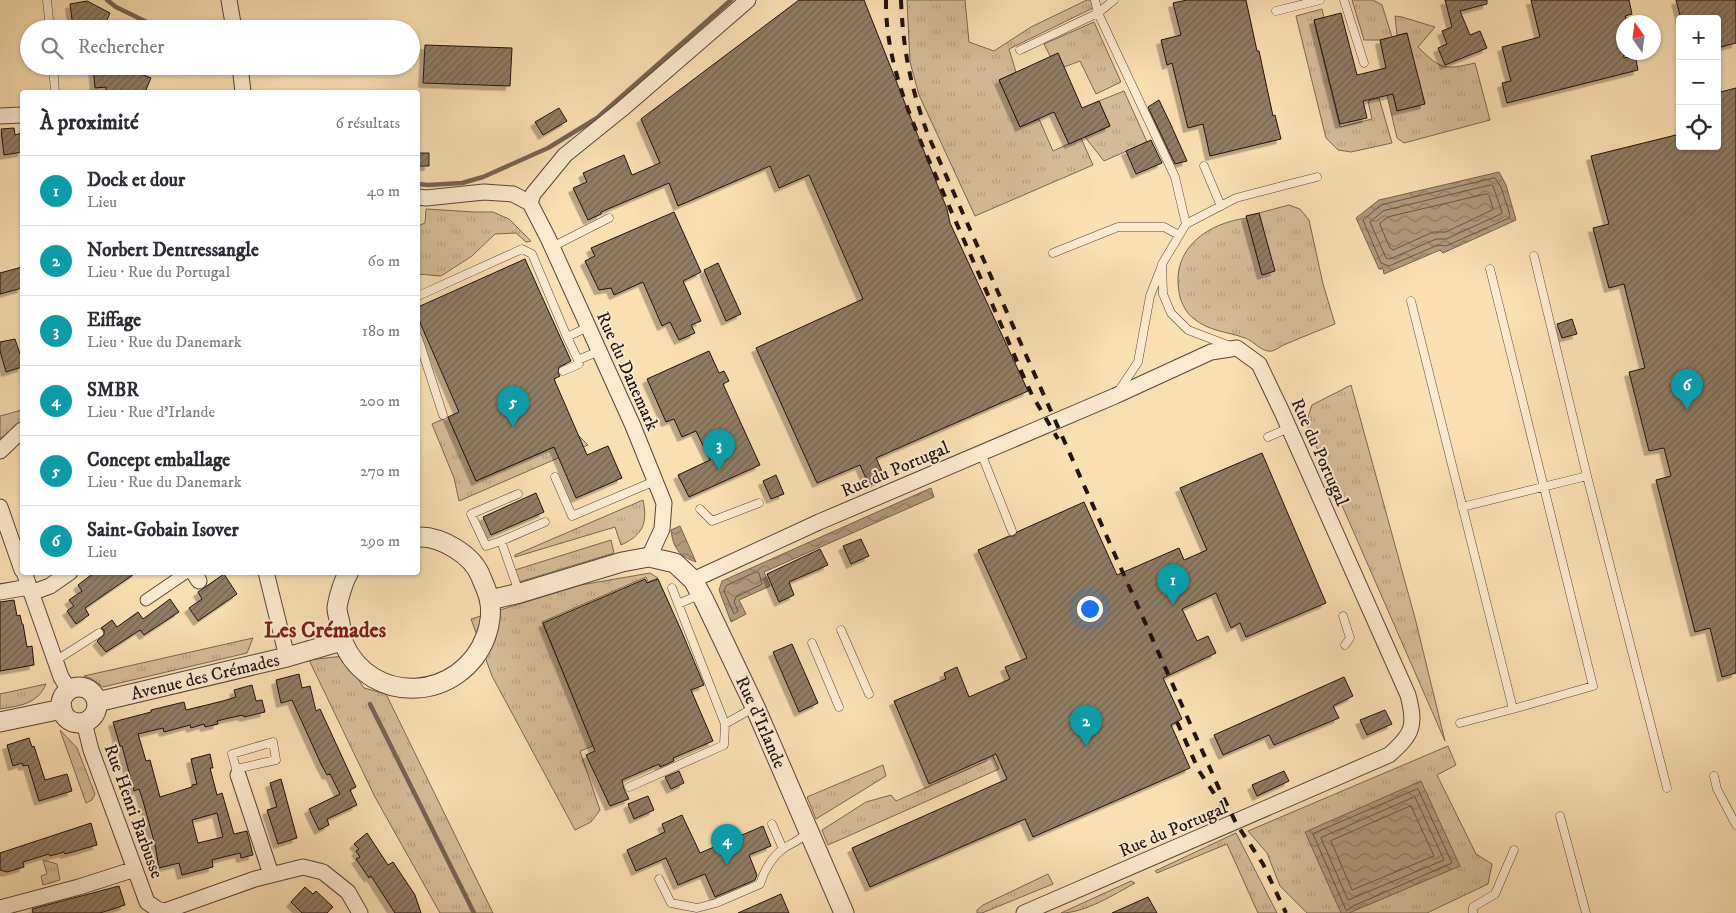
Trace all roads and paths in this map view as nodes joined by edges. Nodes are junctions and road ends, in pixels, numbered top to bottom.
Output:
1 (48, 0) edge
2 (229, 0) edge
3 (748, 0) edge
4 (1095, 0) edge
5 (1114, 0) edge
6 (1320, 0) edge
7 (1344, 0) edge
8 (1276, 11) dead end
9 (1098, 12) junction
10 (49, 20) edge
11 (232, 20) edge
12 (1020, 50) dead end
13 (1364, 63) dead end
14 (54, 75) edge
15 (241, 75) edge
16 (55, 90) edge
17 (243, 90) edge
18 (20, 115) edge
19 (0, 116) edge
20 (1204, 166) dead end
21 (1317, 177) dead end
22 (420, 197) edge
23 (530, 203) junction
24 (1221, 206) junction
25 (609, 218) dead end
26 (1186, 224) junction
27 (1180, 235) junction
28 (552, 247) junction
29 (1053, 254) dead end
30 (1534, 256) dead end
31 (1162, 264) junction
32 (1490, 269) dead end
33 (420, 295) edge
34 (1411, 301) dead end
35 (588, 327) junction
36 (567, 336) junction
37 (420, 344) edge
38 (1237, 348) junction
39 (598, 351) junction
40 (578, 360) junction
41 (563, 370) dead end
42 (1115, 396) junction
43 (443, 415) dead end
44 (1289, 428) junction
45 (20, 432) edge
46 (1268, 437) dead end
47 (0, 451) edge
48 (981, 453) junction
49 (1587, 476) junction
50 (555, 477) dead end
51 (656, 481) junction
52 (1543, 487) junction
53 (518, 494) dead end
54 (759, 503) dead end
55 (0, 507) edge
56 (1462, 507) junction
57 (700, 509) dead end
58 (545, 522) dead end
59 (1012, 531) dead end
60 (420, 537) edge
61 (500, 541) junction
62 (649, 557) junction
63 (20, 563) edge
64 (66, 575) edge
65 (193, 575) edge
66 (267, 575) edge
67 (347, 575) edge
68 (26, 580) edge
69 (697, 587) junction
70 (672, 588) dead end
71 (0, 592) edge
72 (520, 593) junction
73 (146, 600) dead end
74 (490, 600) junction
75 (678, 604) junction
76 (1343, 616) dead end
77 (841, 630) dead end
78 (99, 633) dead end
79 (342, 641) junction
80 (812, 643) dead end
81 (1345, 644) dead end
82 (287, 657) junction
83 (55, 661) junction
84 (68, 690) junction
85 (869, 694) dead end
86 (97, 702) junction
87 (755, 707) junction
88 (838, 707) dead end
89 (62, 709) junction
90 (1513, 709) junction
91 (0, 722) edge
92 (84, 722) junction
93 (1460, 723) dead end
94 (725, 724) junction
95 (237, 772) junction
96 (1714, 776) dead end
97 (628, 787) dead end
98 (1667, 788) dead end
99 (1560, 816) dead end
100 (772, 824) dead end
101 (1736, 825) edge
102 (808, 831) junction
103 (783, 849) junction
104 (1514, 850) dead end
105 (135, 869) junction
106 (271, 874) junction
107 (659, 879) dead end
108 (0, 908) edge
109 (157, 912) edge
110 (360, 913) edge
111 (844, 913) edge
112 (1024, 913) edge
113 (1473, 913) edge
114 (1586, 913) edge

1 - 10 lane
2 - 11 street
3 - 23 street
4 - 9 lane
5 - 9 lane
6 - 8 lane
7 - 13 lane
9 - 12 lane
9 - 26 lane
14 - 16 lane
15 - 17 street
18 - 19 street
20 - 24 lane
21 - 24 lane
22 - 23 street
23 - 28 street, Rue du Danemark
24 - 26 lane
25 - 28 lane
26 - 27 lane
27 - 29 lane
27 - 31 lane
28 - 35 street, Rue du Danemark
30 - 49 lane
31 - 38 lane
31 - 42 lane
32 - 52 lane
33 - 36 lane
34 - 56 lane
35 - 36 lane
35 - 39 street, Rue du Danemark
36 - 40 lane
37 - 43 lane
38 - 42 street, Rue du Portugal
38 - 44 street, Rue du Portugal
39 - 40 lane
39 - 51 street, Rue du Danemark
40 - 41 lane
42 - 48 street, Rue du Portugal
44 - 46 lane
44 - 112 street, Rue du Portugal
45 - 47 street
48 - 59 lane
48 - 69 street, Rue du Portugal
49 - 52 lane
49 - 98 lane
50 - 51 lane
51 - 62 street, Rue du Danemark
52 - 56 lane
52 - 90 lane
53 - 61 lane
54 - 57 lane
55 - 63 street
56 - 90 lane
58 - 61 lane
60 - 74 street
61 - 72 lane
62 - 69 street, Rue d'Irlande
62 - 72 street
64 - 68 street
65 - 73 street
66 - 82 street
67 - 79 street
68 - 71 street
68 - 83 street
69 - 75 lane
69 - 87 street, Rue d'Irlande
70 - 75 lane
72 - 74 street
74 - 79 street
75 - 94 lane
76 - 81 lane
77 - 85 lane
78 - 83 lane
79 - 82 street, Avenue des Crémades
80 - 88 lane
82 - 86 street, Avenue des Crémades
83 - 84 street
84 - 86 street
84 - 89 street
86 - 92 street
87 - 94 lane
87 - 102 street, Rue d'Irlande
89 - 91 street
89 - 92 street
90 - 93 lane
92 - 105 street, Rue Henri Barbusse
94 - 97 lane
95 - 95 lane
95 - 106 street
96 - 101 lane
99 - 114 lane
100 - 103 lane
102 - 103 lane
102 - 111 street, Rue d'Irlande
103 - 107 lane
104 - 113 lane
105 - 108 street
105 - 109 street, Rue Henri Barbusse
106 - 109 street
106 - 110 street

